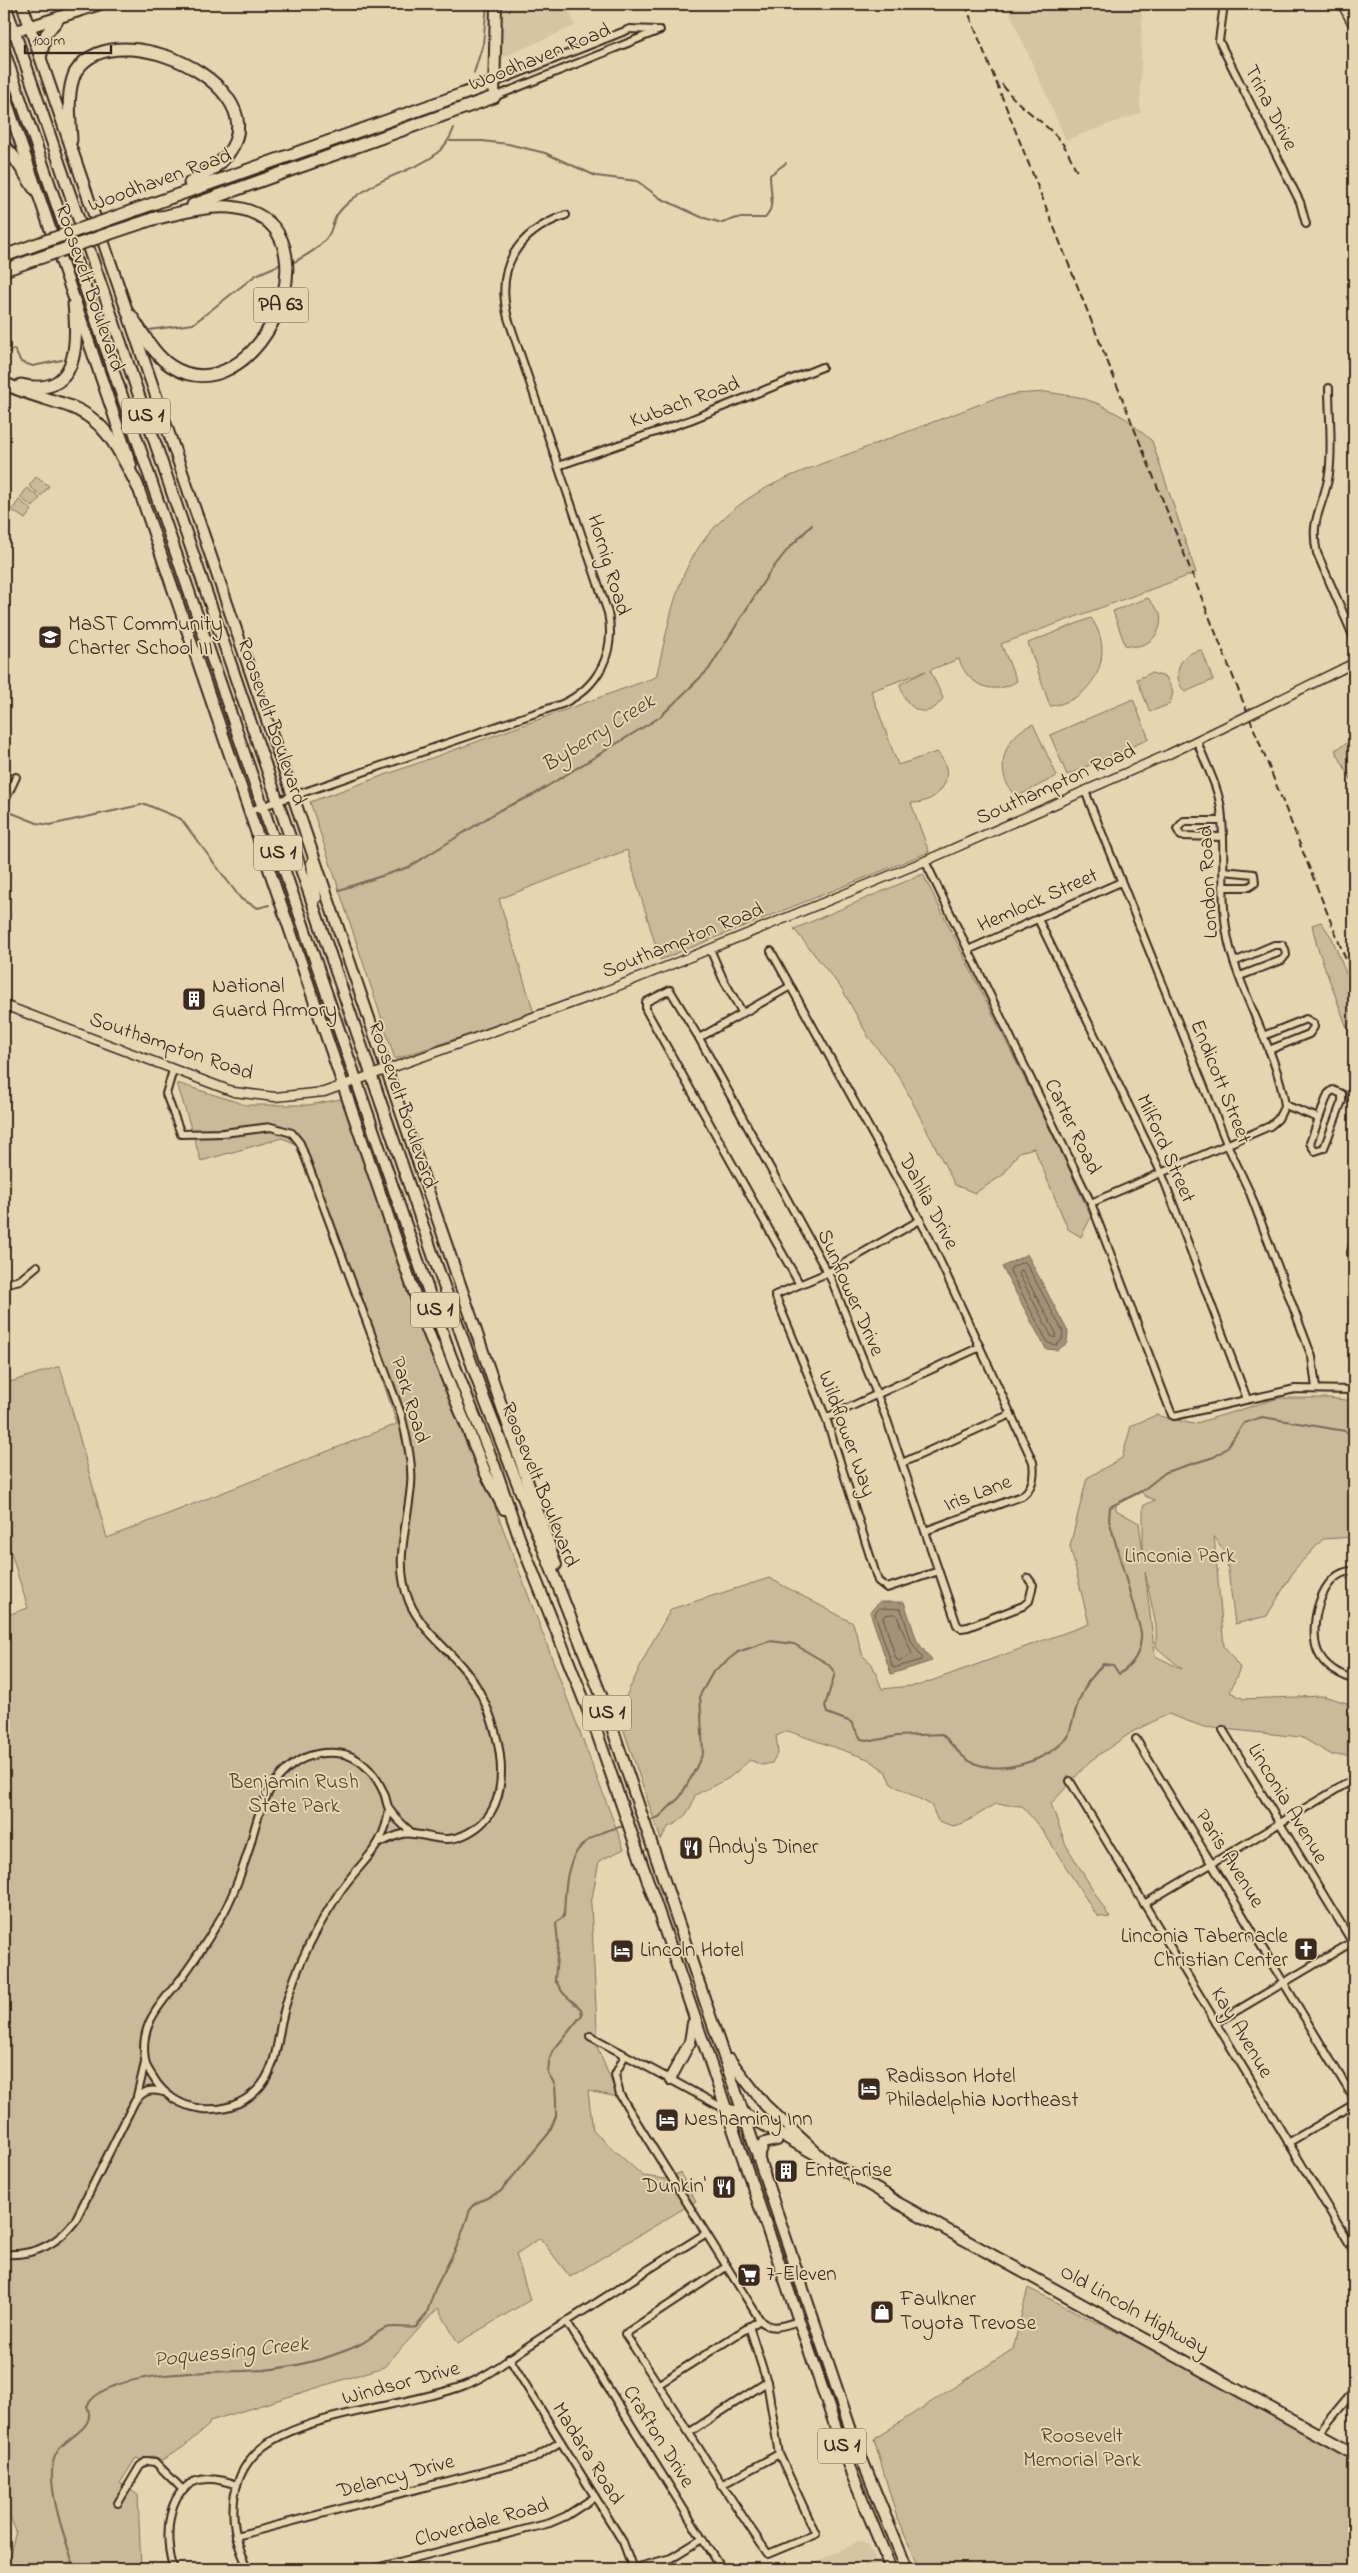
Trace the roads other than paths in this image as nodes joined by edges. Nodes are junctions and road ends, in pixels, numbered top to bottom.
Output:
1 (5, 4) edge
2 (22, 4) edge
3 (100, 4) edge
4 (496, 4) edge
5 (1224, 4) edge
6 (1342, 4) edge
7 (60, 17) junction
8 (30, 26) junction
9 (1354, 26) edge
10 (15, 32) junction
11 (4, 35) edge
12 (142, 39) dead end
13 (4, 51) edge
14 (193, 56) dead end
15 (42, 60) junction
16 (494, 82) junction
17 (4, 94) edge
18 (494, 98) junction
19 (71, 140) junction
20 (4, 146) edge
21 (34, 188) junction
22 (167, 198) junction
23 (566, 215) dead end
24 (152, 219) junction
25 (1306, 224) dead end
26 (24, 248) junction
27 (4, 249) edge
28 (4, 256) edge
29 (30, 260) junction
30 (4, 270) edge
31 (4, 277) edge
32 (74, 304) junction
33 (131, 316) junction
34 (102, 338) junction
35 (822, 367) dead end
36 (4, 377) edge
37 (4, 383) edge
38 (1329, 388) dead end
39 (108, 400) junction
40 (558, 466) junction
41 (138, 486) junction
42 (1354, 638) edge
43 (1354, 663) edge
44 (1196, 741) junction
45 (16, 777) dead end
46 (1085, 791) junction
47 (294, 796) junction
48 (278, 801) junction
49 (4, 803) edge
50 (262, 806) junction
51 (249, 811) junction
52 (1222, 821) junction
53 (1222, 837) junction
54 (310, 842) junction
55 (925, 862) junction
56 (269, 870) junction
57 (1223, 871) junction
58 (1121, 882) junction
59 (1223, 887) junction
60 (318, 919) junction
61 (1038, 919) junction
62 (303, 925) junction
63 (710, 949) junction
64 (968, 950) junction
65 (771, 951) dead end
66 (1234, 962) junction
67 (1240, 976) junction
68 (789, 987) junction
69 (4, 1005) edge
70 (742, 1012) junction
71 (1263, 1036) junction
72 (699, 1038) junction
73 (1269, 1050) junction
74 (173, 1070) junction
75 (387, 1070) junction
76 (372, 1076) junction
77 (356, 1081) junction
78 (343, 1086) junction
79 (1285, 1105) junction
80 (1318, 1118) junction
81 (1227, 1144) junction
82 (1161, 1172) junction
83 (1091, 1203) junction
84 (920, 1220) junction
85 (1354, 1239) edge
86 (37, 1266) dead end
87 (1354, 1267) edge
88 (827, 1273) junction
89 (799, 1283) junction
90 (4, 1284) edge
91 (980, 1347) junction
92 (1316, 1388) junction
93 (1354, 1390) edge
94 (877, 1395) junction
95 (1247, 1399) junction
96 (1011, 1414) junction
97 (826, 1418) junction
98 (902, 1464) junction
99 (1034, 1478) joint
100 (925, 1531) junction
101 (519, 1537) junction
102 (938, 1571) junction
103 (1354, 1572) edge
104 (1028, 1578) dead end
105 (571, 1618) junction
106 (1354, 1680) edge
107 (1223, 1730) dead end
108 (1136, 1739) dead end
109 (1070, 1781) dead end
110 (1352, 1781) edge
111 (1354, 1792) edge
112 (389, 1808) junction
113 (1279, 1822) junction
114 (412, 1834) junction
115 (380, 1842) junction
116 (1212, 1864) junction
117 (1144, 1904) junction
118 (1354, 1943) edge
119 (1284, 1983) junction
120 (692, 2015) junction
121 (1216, 2024) junction
122 (590, 2036) dead end
123 (723, 2051) junction
124 (625, 2055) junction
125 (145, 2063) junction
126 (670, 2079) junction
127 (163, 2092) junction
128 (1354, 2099) edge
129 (136, 2101) junction
130 (1354, 2104) edge
131 (725, 2109) junction
132 (745, 2118) junction
133 (777, 2140) junction
134 (1288, 2143) junction
135 (758, 2158) junction
136 (821, 2158) junction
137 (896, 2202) junction
138 (705, 2234) junction
139 (1354, 2251) edge
140 (4, 2254) edge
141 (726, 2267) junction
142 (760, 2320) junction
143 (799, 2321) junction
144 (567, 2322) junction
145 (749, 2326) junction
146 (509, 2358) junction
147 (767, 2382) junction
148 (659, 2384) junction
149 (1354, 2391) edge
150 (690, 2432) junction
151 (1318, 2434) junction
152 (560, 2442) junction
153 (779, 2454) junction
154 (1354, 2454) edge
155 (237, 2485) junction
156 (720, 2485) junction
157 (183, 2490) junction
158 (595, 2497) junction
159 (118, 2503) dead end
160 (236, 2536) junction
161 (702, 2539) junction
162 (174, 2569) edge
163 (249, 2569) edge
164 (372, 2569) edge
165 (633, 2569) edge
166 (721, 2569) edge
167 (891, 2569) edge
168 (907, 2569) edge

1 - 10 main road, Roosevelt Boulevard / US 1
2 - 8 main road, Roosevelt Boulevard / US 1
3 - 7 main road
4 - 16 main road
5 - 25 street, Trina Drive
6 - 9 street
7 - 8 main road
7 - 15 main road
8 - 10 main road
8 - 15 main road, Roosevelt Boulevard / US 1
10 - 11 main road
10 - 48 main road, Roosevelt Boulevard / US 1
12 - 19 highway
13 - 34 main road, Roosevelt Boulevard / US 1
14 - 22 highway
15 - 19 main road, Roosevelt Boulevard / US 1
16 - 18 main road
16 - 18 street, Woodhaven Road
16 - 22 highway, Woodhaven Road
17 - 21 main road, Roosevelt Boulevard / US 1
18 - 24 highway, Woodhaven Road
19 - 33 main road, Roosevelt Boulevard / US 1
20 - 21 highway
21 - 32 main road, Roosevelt Boulevard / US 1
22 - 26 highway, Woodhaven Road, bridge
23 - 40 street, Hornig Road
24 - 29 highway, Woodhaven Road / PA 63, bridge
24 - 33 highway, PA 63
26 - 27 highway
26 - 28 highway, Woodhaven Road
29 - 30 highway, Woodhaven Road / PA 63
29 - 31 highway
32 - 36 highway
32 - 39 main road, Roosevelt Boulevard / US 1
33 - 47 main road, Roosevelt Boulevard / US 1
34 - 39 main road
34 - 50 main road, Roosevelt Boulevard / US 1
35 - 40 street, Kubach Road
37 - 41 highway
38 - 42 street
39 - 41 main road, Roosevelt Boulevard / US 1
40 - 47 street, Hornig Road
41 - 51 main road, Roosevelt Boulevard / US 1
43 - 44 street, Southampton Road, bridge
44 - 46 street, Southampton Road
44 - 52 street, London Road
45 - 49 street
46 - 55 street, Southampton Road
46 - 58 street, Endicott Street
47 - 48 street, Hornig Road
47 - 54 main road, Roosevelt Boulevard / US 1
48 - 50 street, Hornig Road
48 - 60 main road, Roosevelt Boulevard / US 1
50 - 51 street, Hornig Road
50 - 62 main road, Roosevelt Boulevard / US 1
51 - 56 main road, Roosevelt Boulevard / US 1
52 - 53 street, London Road
52 - 53 street
53 - 57 street, London Road
54 - 60 main road
54 - 75 main road, Roosevelt Boulevard / US 1
55 - 63 street, Southampton Road
55 - 64 street, Carter Road
56 - 62 main road
56 - 78 main road, Roosevelt Boulevard / US 1
57 - 59 street, London Road
57 - 59 street
58 - 61 street, Hemlock Street
58 - 81 street, Endicott Street
59 - 66 street, London Road
60 - 76 main road, Roosevelt Boulevard / US 1
61 - 64 street, Hemlock Street
61 - 82 street, Milford Street
62 - 77 main road, Roosevelt Boulevard / US 1
63 - 70 street
63 - 75 street, Southampton Road
64 - 83 street, Carter Road
65 - 68 street, Dahlia Drive
66 - 67 street, London Road
66 - 67 street
67 - 71 street, London Road
68 - 70 street
68 - 84 street, Dahlia Drive
69 - 74 street, Southampton Road
70 - 72 street
71 - 73 street, London Road
71 - 73 street
72 - 88 street, Sunflower Drive
72 - 89 street, Sunflower Drive
73 - 79 street, London Road
74 - 78 street, Southampton Road
74 - 114 street, Park Road
75 - 76 street, Southampton Road
75 - 105 main road, Roosevelt Boulevard / US 1
76 - 77 street, Southampton Road
76 - 105 main road, Roosevelt Boulevard / US 1
77 - 78 street, Southampton Road
77 - 101 main road, Roosevelt Boulevard / US 1
78 - 101 main road, Roosevelt Boulevard / US 1
79 - 80 street
79 - 81 street
80 - 80 street
81 - 82 street
81 - 92 street, Endicott Street
82 - 83 street
82 - 95 street, Milford Street
83 - 95 street, Carter Road
84 - 88 street
84 - 91 street, Dahlia Drive
85 - 87 street
86 - 90 street
88 - 89 street
88 - 94 street, Sunflower Drive
89 - 97 street, Wildflower Way
91 - 94 street
91 - 96 street, Dahlia Drive
92 - 93 street
92 - 95 street
94 - 97 street
94 - 98 street, Sunflower Drive
96 - 98 street
96 - 99 street, Dahlia Drive
97 - 102 street, Wildflower Way
98 - 100 street, Sunflower Drive
99 - 100 street, Iris Lane
100 - 102 street, Sunflower Drive
101 - 120 main road, Roosevelt Boulevard / US 1
102 - 104 street, Sunflower Drive
103 - 106 street
105 - 123 main road, Roosevelt Boulevard / US 1
107 - 113 street, Linconia Avenue
108 - 116 street, Paris Avenue
109 - 117 street, Kay Avenue
110 - 111 street
110 - 113 street
112 - 114 street
112 - 115 street
112 - 125 street
113 - 116 street
113 - 118 street, Linconia Avenue
114 - 115 street
115 - 127 street
116 - 117 street
116 - 119 street, Paris Avenue
117 - 121 street, Kay Avenue
118 - 119 street
119 - 121 street
119 - 128 street, Paris Avenue
120 - 126 main road
120 - 131 main road, US 1
121 - 134 street, Kay Avenue
122 - 124 street, Old Lincoln Highway
123 - 132 main road, US 1
123 - 136 main road
124 - 126 street, Old Lincoln Highway
124 - 138 street
125 - 127 street
125 - 129 street
126 - 131 street, Old Lincoln Highway
127 - 129 street
129 - 140 street
130 - 134 street
131 - 132 main road, Old Lincoln Highway
131 - 143 main road, US 1
132 - 133 main road, Old Lincoln Highway
132 - 135 main road, US 1
132 - 136 main road, Old Lincoln Highway
133 - 135 main road
133 - 137 main road, Old Lincoln Highway
134 - 139 street, Kay Avenue
135 - 168 main road, US 1
136 - 137 main road, Old Lincoln Highway
137 - 151 main road, Old Lincoln Highway
138 - 141 street
138 - 144 street, Windsor Drive
141 - 142 street
141 - 148 street
142 - 143 street
142 - 145 street
143 - 167 main road, US 1
144 - 146 street, Windsor Drive
144 - 161 street, Crafton Drive
145 - 147 street
145 - 148 street
146 - 152 street, Madara Road
146 - 155 street, Windsor Drive
147 - 150 street
147 - 153 street
148 - 150 street
149 - 151 street
150 - 156 street
151 - 154 main road, Old Lincoln Highway
152 - 158 street, Madara Road
152 - 160 street, Delancy Drive
153 - 156 street
153 - 156 street
155 - 157 street
155 - 160 street, Windsor Drive
157 - 159 street
157 - 162 street
158 - 164 street, Cloverdale Road
158 - 165 street, Madara Road
160 - 163 street, Windsor Drive
161 - 165 street
161 - 166 street, Crafton Drive

